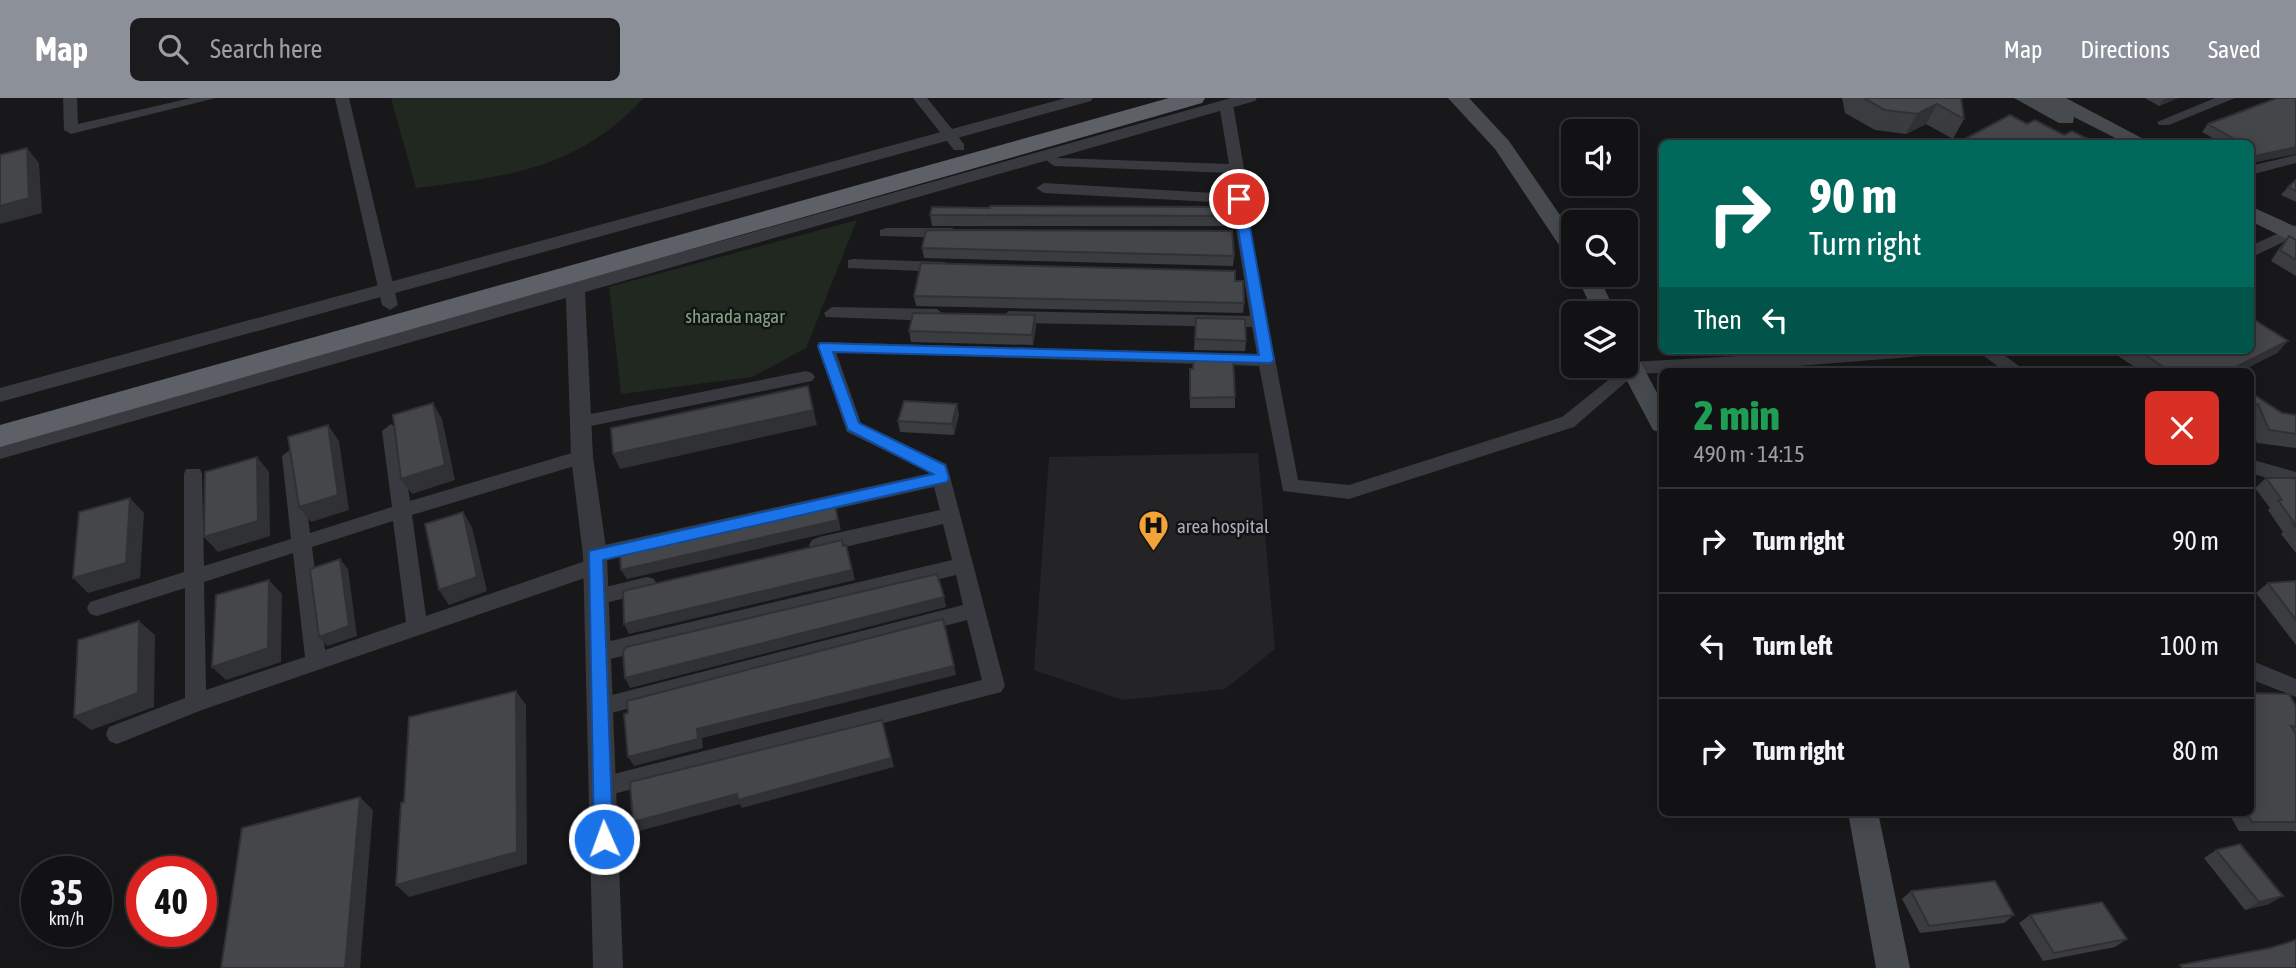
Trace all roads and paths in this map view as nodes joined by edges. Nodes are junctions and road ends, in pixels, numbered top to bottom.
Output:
1 (70, 98) edge
2 (209, 98) edge
3 (342, 98) edge
4 (920, 98) edge
5 (1085, 98) edge
6 (1138, 98) edge
7 (1194, 98) edge
8 (1249, 98) edge
9 (1458, 98) edge
10 (2024, 98) edge
11 (2051, 98) edge
12 (2228, 98) edge
13 (1226, 104) junction
14 (2165, 122) dead end
15 (2107, 140) edge
16 (2135, 140) edge
17 (953, 141) junction
18 (1048, 156) junction
19 (2296, 159) edge
20 (1237, 169) junction
21 (2254, 170) edge
22 (1044, 188) dead end
23 (1239, 199) junction
24 (2254, 200) edge
25 (2254, 214) edge
26 (2295, 230) edge
27 (1561, 231) edge
28 (886, 233) dead end
29 (969, 233) edge
30 (2254, 251) edge
31 (854, 264) dead end
32 (964, 267) edge
33 (575, 290) junction
34 (388, 296) junction
35 (832, 313) dead end
36 (956, 316) edge
37 (997, 316) edge
38 (1259, 322) junction
39 (340, 346) junction
40 (1873, 354) edge
41 (1991, 354) edge
42 (1266, 360) junction
43 (1638, 362) edge
44 (2012, 368) edge
45 (806, 377) dead end
46 (1612, 378) edge
47 (1637, 378) edge
48 (0, 395) edge
49 (0, 414) edge
50 (1659, 419) edge
51 (580, 422) junction
52 (391, 431) edge
53 (0, 436) edge
54 (0, 451) edge
55 (291, 456) edge
56 (582, 457) junction
57 (2254, 467) edge
58 (193, 474) dead end
59 (941, 478) junction
60 (2296, 479) edge
61 (402, 510) junction
62 (950, 514) junction
63 (302, 543) junction
64 (801, 550) edge
65 (595, 561) junction
66 (963, 565) junction
67 (194, 577) junction
68 (665, 581) edge
69 (597, 597) junction
70 (97, 608) dead end
71 (975, 610) junction
72 (417, 626) junction
73 (598, 653) junction
74 (316, 661) junction
75 (2254, 671) edge
76 (2296, 688) edge
77 (196, 703) junction
78 (600, 708) junction
79 (117, 734) dead end
80 (602, 787) junction
81 (1864, 816) edge
82 (608, 968) edge
83 (1893, 968) edge

1 - 2 street
3 - 34 street
4 - 17 street
5 - 17 street
6 - 17 highway
7 - 39 highway
8 - 13 street
9 - 27 main road
10 - 15 main road
11 - 16 main road
12 - 14 street
13 - 18 street
13 - 20 street
17 - 34 highway
18 - 20 street
18 - 33 street
19 - 21 street
20 - 23 street
22 - 23 street
23 - 38 street
24 - 26 main road
25 - 26 main road
26 - 30 street
28 - 29 street
31 - 32 street
33 - 39 street
33 - 51 street
34 - 48 street
34 - 49 highway
35 - 36 street
37 - 38 street
38 - 42 street
39 - 53 highway
39 - 54 street
40 - 43 street
41 - 44 street
42 - 46 street
42 - 59 street
45 - 51 street
47 - 50 main road
51 - 56 street
52 - 61 street
55 - 63 street
56 - 61 street
56 - 65 street
57 - 60 street
58 - 67 street
59 - 62 street
59 - 65 street
61 - 63 street
61 - 72 street
62 - 64 street
62 - 66 street
63 - 67 street
63 - 74 street
65 - 69 street
65 - 72 street
66 - 71 street
66 - 73 street
67 - 70 street
67 - 77 street
68 - 69 street
69 - 73 street
71 - 78 street
71 - 80 street
72 - 74 street
73 - 78 street
74 - 77 street
75 - 76 street
77 - 79 street
78 - 80 street
80 - 82 street
81 - 83 main road

